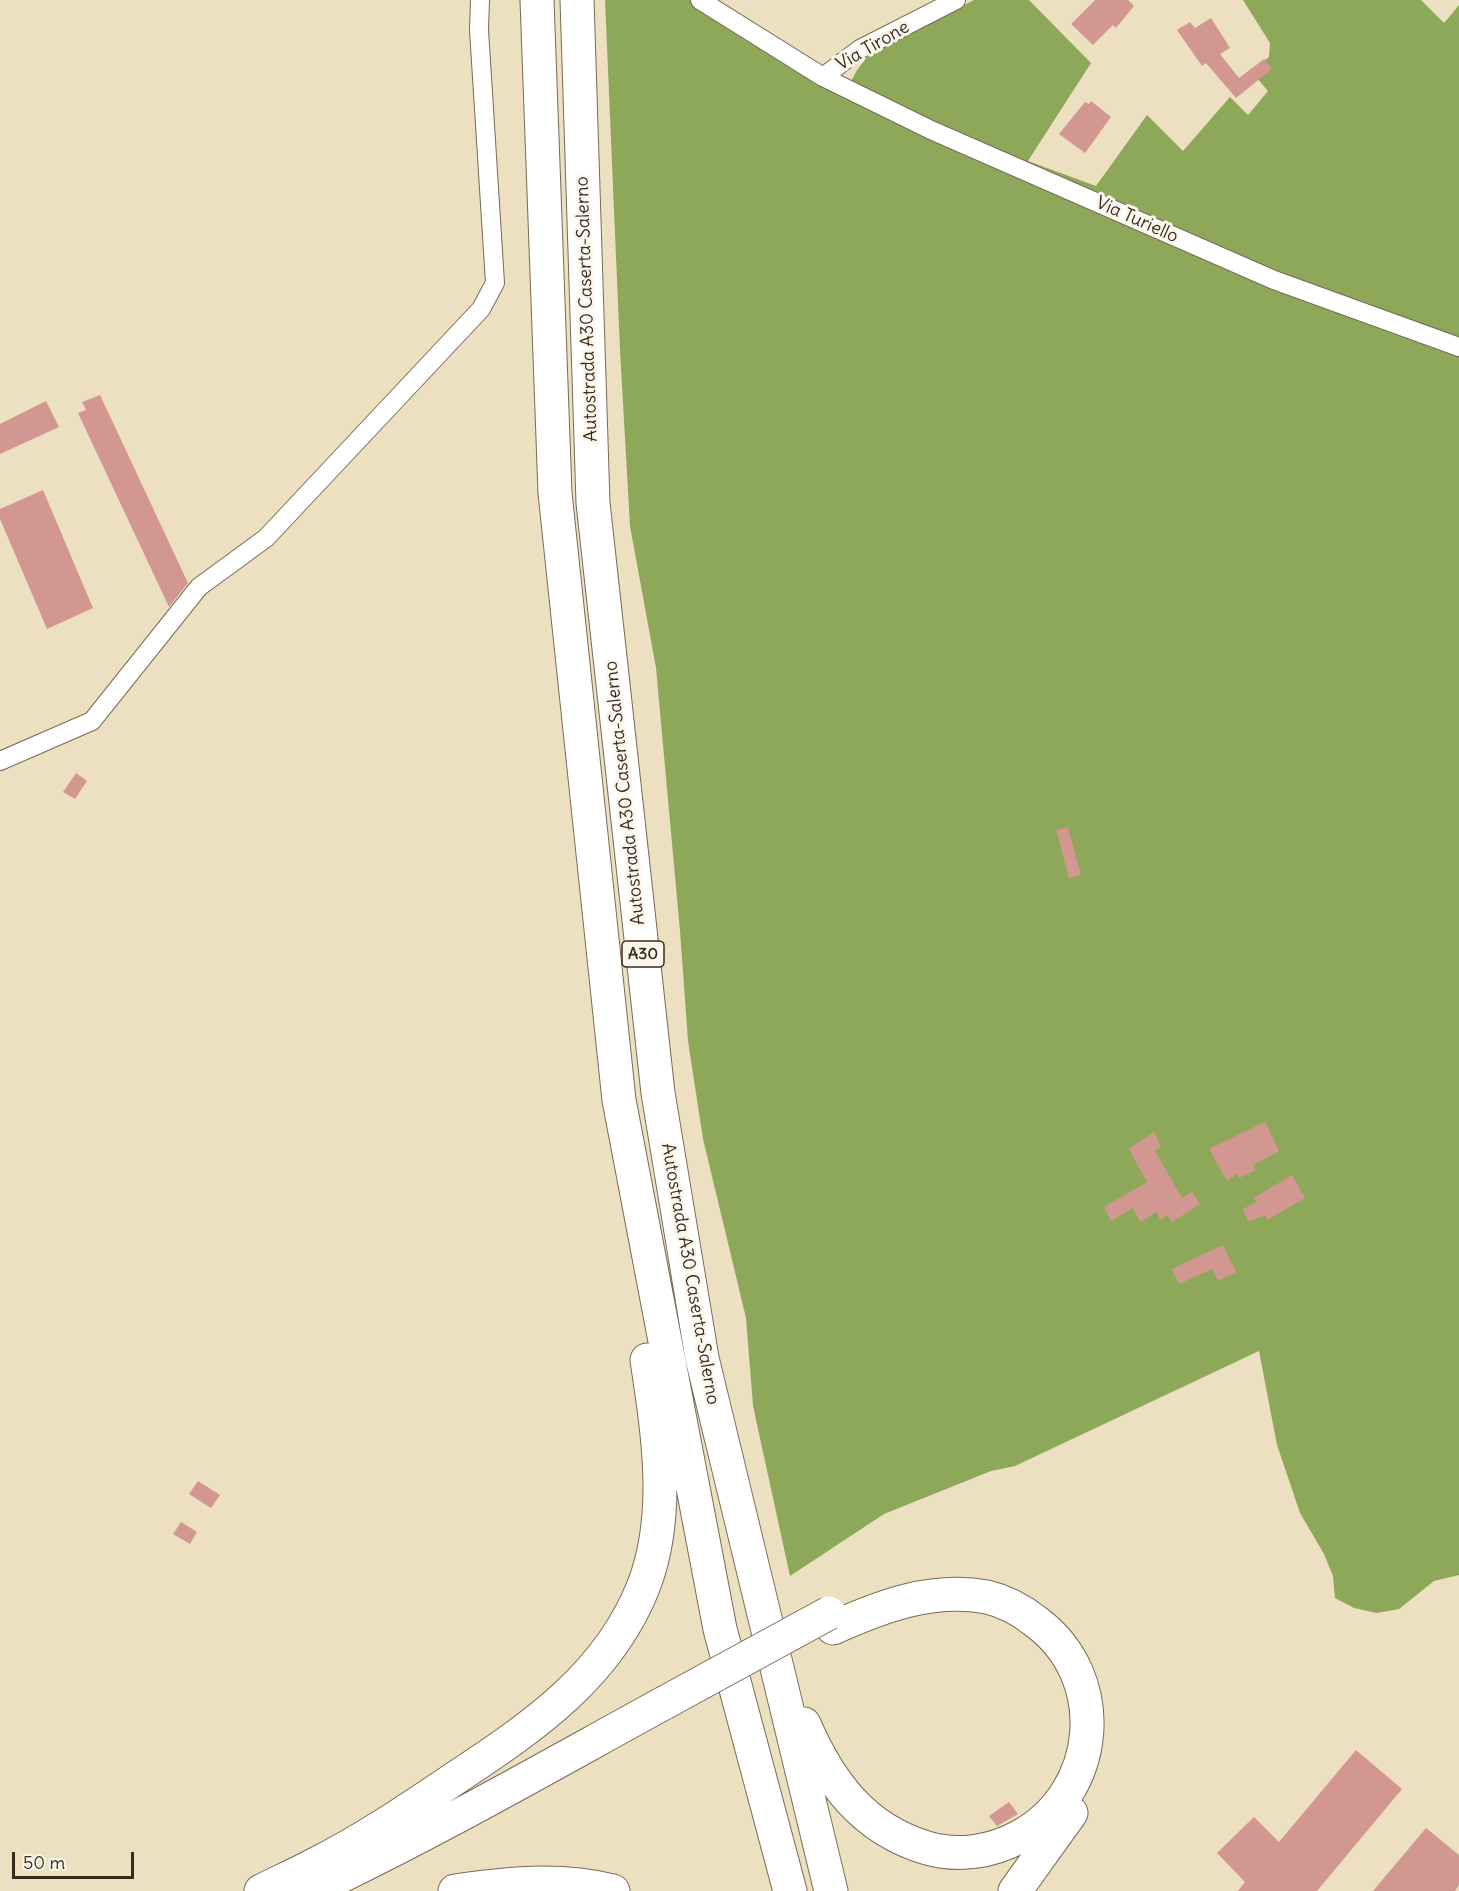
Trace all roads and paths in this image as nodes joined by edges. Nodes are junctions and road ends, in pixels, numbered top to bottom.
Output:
1 (480, 0) edge
2 (537, 0) edge
3 (577, 0) edge
4 (700, 0) edge
5 (956, 0) edge
6 (823, 76) junction
7 (1459, 347) edge
8 (0, 761) edge
9 (634, 1177) junction
10 (702, 1358) junction
11 (831, 1620) junction
12 (666, 1711) junction
13 (261, 1891) edge
14 (310, 1891) edge
15 (343, 1891) edge
16 (455, 1891) edge
17 (613, 1891) edge
18 (790, 1891) edge
19 (831, 1891) edge
20 (1015, 1891) edge

1 - 8 street
2 - 9 highway, Autostrada A30 Caserta-Salerno / A30
3 - 10 highway, Autostrada A30 Caserta-Salerno / A30
4 - 6 street, Via Turiello
5 - 6 street, Via Tirone
6 - 7 street, Via Turiello
9 - 13 highway
9 - 18 highway, Autostrada A30 Caserta-Salerno / A30
10 - 11 highway
10 - 19 highway, Autostrada A30 Caserta-Salerno / A30
11 - 12 highway
11 - 20 highway
12 - 14 highway
12 - 15 highway
16 - 17 highway

